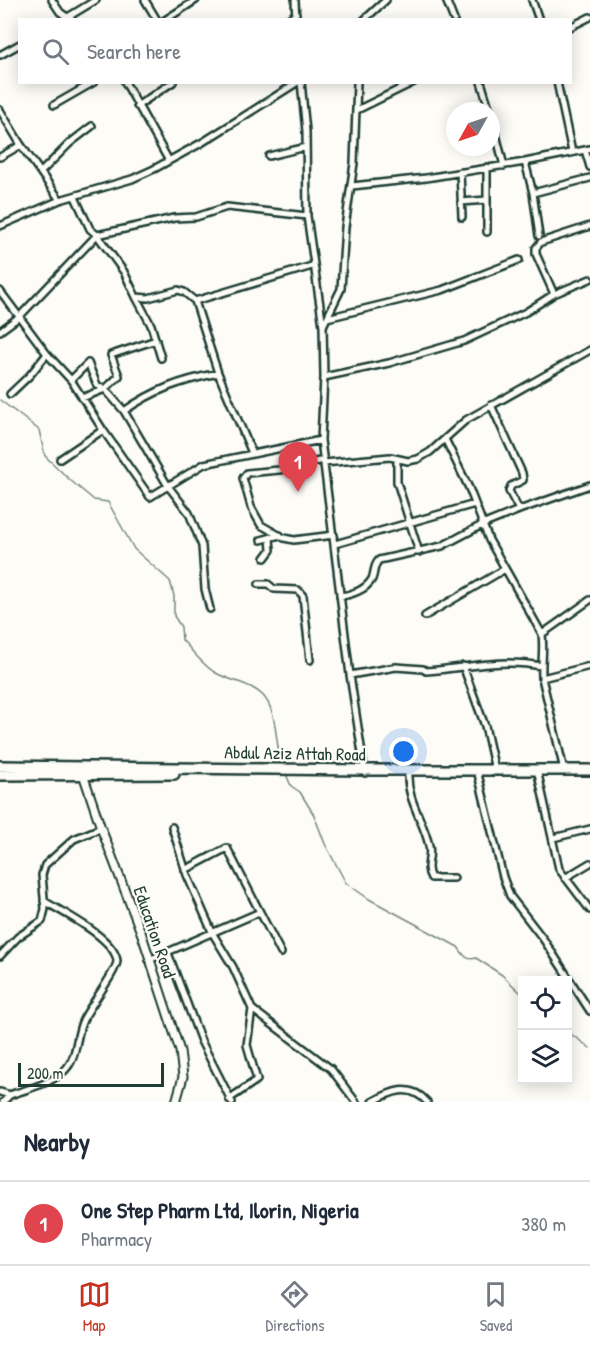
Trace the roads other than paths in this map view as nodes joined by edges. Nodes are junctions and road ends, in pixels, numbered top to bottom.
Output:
1 (52, 0) edge
2 (96, 0) edge
3 (145, 0) edge
4 (196, 0) edge
5 (295, 0) edge
6 (446, 0) edge
7 (532, 0) edge
8 (383, 1) edge
9 (296, 17) edge
10 (590, 17) edge
11 (67, 18) edge
12 (69, 18) edge
13 (156, 18) edge
14 (168, 18) edge
15 (366, 18) edge
16 (453, 18) edge
17 (538, 18) edge
18 (572, 26) edge
19 (18, 45) edge
20 (0, 55) edge
21 (91, 84) edge
22 (125, 84) edge
23 (170, 84) edge
24 (296, 84) edge
25 (299, 84) edge
26 (357, 84) edge
27 (410, 84) edge
28 (482, 84) edge
29 (556, 84) edge
30 (487, 102) edge
31 (54, 105) dead end
32 (137, 106) junction
33 (0, 110) edge
34 (357, 110) junction
35 (92, 126) dead end
36 (21, 145) junction
37 (306, 147) junction
38 (588, 149) edge
39 (500, 150) edge
40 (572, 152) junction
41 (269, 156) dead end
42 (0, 158) edge
43 (169, 161) junction
44 (525, 162) junction
45 (504, 166) junction
46 (487, 168) junction
47 (590, 168) edge
48 (40, 172) junction
49 (460, 172) junction
50 (590, 178) edge
51 (352, 186) junction
52 (533, 193) junction
53 (75, 197) junction
54 (60, 200) junction
55 (487, 201) junction
56 (461, 202) junction
57 (306, 216) junction
58 (462, 217) dead end
59 (0, 226) edge
60 (590, 226) edge
61 (487, 232) dead end
62 (97, 235) junction
63 (539, 236) dead end
64 (519, 260) dead end
65 (312, 266) junction
66 (590, 279) edge
67 (0, 291) edge
68 (554, 294) junction
69 (136, 297) junction
70 (195, 301) junction
71 (19, 317) junction
72 (327, 318) junction
73 (322, 326) junction
74 (0, 331) edge
75 (156, 340) junction
76 (590, 350) edge
77 (47, 354) junction
78 (161, 358) dead end
79 (218, 374) junction
80 (324, 377) junction
81 (71, 380) junction
82 (105, 389) junction
83 (10, 394) dead end
84 (82, 398) junction
85 (491, 405) junction
86 (124, 411) junction
87 (103, 430) junction
88 (445, 439) junction
89 (321, 440) junction
90 (252, 453) junction
91 (60, 459) dead end
92 (397, 459) junction
93 (324, 462) junction
94 (590, 485) edge
95 (168, 486) junction
96 (475, 504) junction
97 (519, 510) junction
98 (410, 524) junction
99 (482, 525) junction
100 (279, 536) junction
101 (334, 536) junction
102 (270, 538) junction
103 (261, 540) dead end
104 (335, 544) junction
105 (419, 552) junction
106 (266, 558) dead end
107 (505, 569) junction
108 (259, 584) dead end
109 (340, 596) junction
110 (590, 600) edge
111 (210, 609) dead end
112 (425, 616) dead end
113 (542, 634) junction
114 (310, 660) dead end
115 (463, 666) junction
116 (541, 666) junction
117 (590, 666) edge
118 (350, 675) junction
119 (542, 678) junction
120 (0, 766) edge
121 (82, 770) junction
122 (495, 770) junction
123 (564, 770) junction
124 (365, 772) junction
125 (590, 772) edge
126 (408, 774) junction
127 (478, 774) junction
128 (538, 774) junction
129 (0, 775) edge
130 (172, 827) dead end
131 (101, 828) junction
132 (590, 829) edge
133 (553, 838) junction
134 (590, 863) edge
135 (185, 870) junction
136 (454, 878) dead end
137 (565, 878) junction
138 (44, 901) junction
139 (590, 910) edge
140 (260, 912) junction
141 (213, 934) junction
142 (168, 953) junction
143 (281, 953) dead end
144 (0, 956) edge
145 (149, 960) junction
146 (252, 1009) junction
147 (590, 1011) edge
148 (0, 1092) edge
149 (10, 1095) junction
150 (231, 1100) edge
151 (3, 1102) edge
152 (176, 1102) edge
153 (356, 1102) edge
154 (372, 1102) edge
155 (427, 1102) edge

1 - 11 street
2 - 12 street
3 - 13 street
4 - 14 street
5 - 9 street
6 - 16 street
7 - 17 street
8 - 15 street
10 - 18 street
19 - 20 street
21 - 31 street
22 - 32 street
23 - 32 street
24 - 43 street
25 - 37 street
26 - 34 street
27 - 34 street
28 - 30 street
29 - 40 street
32 - 43 street
33 - 36 street
34 - 51 street
35 - 48 street
36 - 42 street
36 - 48 street
37 - 41 street
37 - 57 street
38 - 40 street
38 - 47 street
39 - 45 street
40 - 44 street
43 - 53 street
44 - 45 street
44 - 52 street
45 - 46 street
46 - 49 street
46 - 55 street
48 - 54 street
49 - 51 street
49 - 56 street
50 - 52 street
51 - 72 street
52 - 63 street
53 - 54 street
53 - 62 street
54 - 59 street
55 - 56 street
55 - 61 street
56 - 58 street
57 - 62 street
57 - 65 street
60 - 68 street
62 - 69 street
62 - 71 street
64 - 72 street
65 - 70 street
65 - 73 street
66 - 68 street
67 - 71 street
68 - 80 street
69 - 70 street
69 - 75 street
70 - 79 street
71 - 74 street
71 - 77 street
72 - 73 street
73 - 80 street
75 - 78 street
75 - 82 street
76 - 85 street
77 - 81 street
77 - 83 street
79 - 86 street
79 - 90 street
80 - 89 street
81 - 82 street
81 - 84 street
82 - 84 street
82 - 86 street
84 - 87 street
85 - 88 street
85 - 97 street
86 - 95 street
87 - 91 street
87 - 95 street
88 - 92 street
88 - 96 street
89 - 90 street
89 - 93 street
90 - 95 street
92 - 93 street
92 - 98 street
93 - 100 street
93 - 101 street
94 - 97 street
95 - 111 street
96 - 98 street
96 - 99 street
97 - 99 street
98 - 104 street
98 - 105 street
99 - 105 street
99 - 107 street
100 - 101 street
100 - 102 street
101 - 104 street
102 - 103 street
102 - 106 street
104 - 109 street
105 - 109 street
107 - 112 street
107 - 113 street
108 - 114 street
109 - 118 street
110 - 113 street
113 - 116 street
115 - 116 street
115 - 118 street
115 - 122 street
116 - 119 street
117 - 119 street
118 - 124 street
119 - 123 street
120 - 121 highway, Abdul Aziz Attah Road
121 - 124 highway, Abdul Aziz Attah Road
121 - 129 highway, Abdul Aziz Attah Road
121 - 131 street, Education Road
122 - 123 highway, Abdul Aziz Attah Road
122 - 124 highway, Abdul Aziz Attah Road
123 - 125 highway, Abdul Aziz Attah Road
124 - 126 highway, Abdul Aziz Attah Road
125 - 128 highway, Abdul Aziz Attah Road
126 - 127 highway, Abdul Aziz Attah Road
126 - 136 street
127 - 128 highway, Abdul Aziz Attah Road
127 - 147 street
128 - 133 street
130 - 135 street
131 - 138 street
131 - 145 street, Education Road
132 - 133 street
133 - 137 street
134 - 137 street
135 - 140 street
135 - 141 street
137 - 139 street
138 - 144 street
138 - 149 street
140 - 141 street
140 - 143 street
141 - 142 street
141 - 146 street
142 - 145 street
142 - 150 street
145 - 152 street, Education Road
146 - 150 street
146 - 153 street
148 - 149 street
149 - 151 street
154 - 155 street

